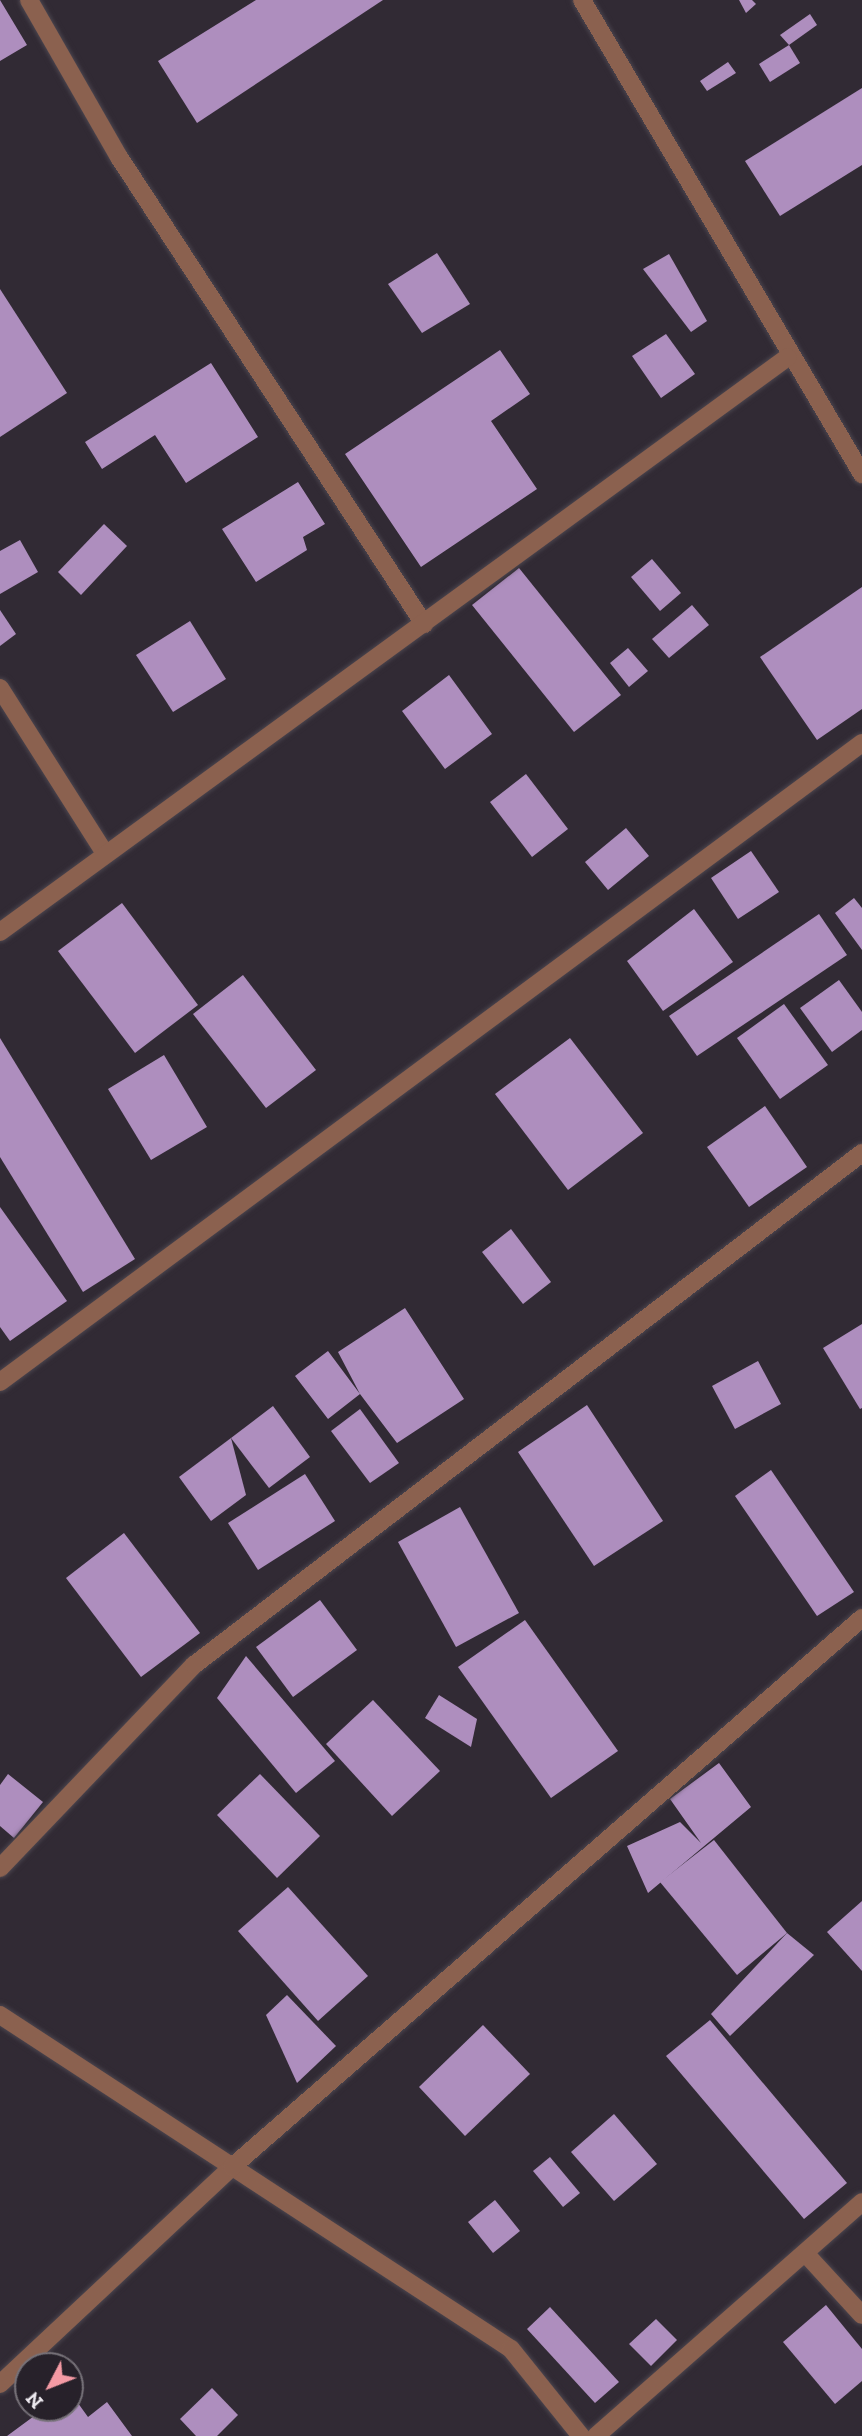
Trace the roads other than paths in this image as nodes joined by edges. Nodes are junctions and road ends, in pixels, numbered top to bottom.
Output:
1 (29, 0) edge
2 (582, 0) edge
3 (788, 357) junction
4 (862, 474) edge
5 (425, 624) junction
6 (0, 688) edge
7 (862, 743) edge
8 (104, 852) junction
9 (0, 932) edge
10 (862, 1153) edge
11 (0, 1382) edge
12 (862, 1618) edge
13 (0, 1868) edge
14 (0, 2015) edge
15 (232, 2167) junction
16 (862, 2202) edge
17 (805, 2253) junction
18 (862, 2315) edge
19 (0, 2384) edge
20 (581, 2436) edge
21 (596, 2436) edge

1 - 5 street
2 - 3 street
3 - 4 street
3 - 5 street
5 - 8 street
6 - 8 street
7 - 11 street
8 - 9 street
10 - 13 street
12 - 15 street
14 - 15 street
15 - 19 street
15 - 20 street
16 - 17 street
17 - 18 street
17 - 21 street

